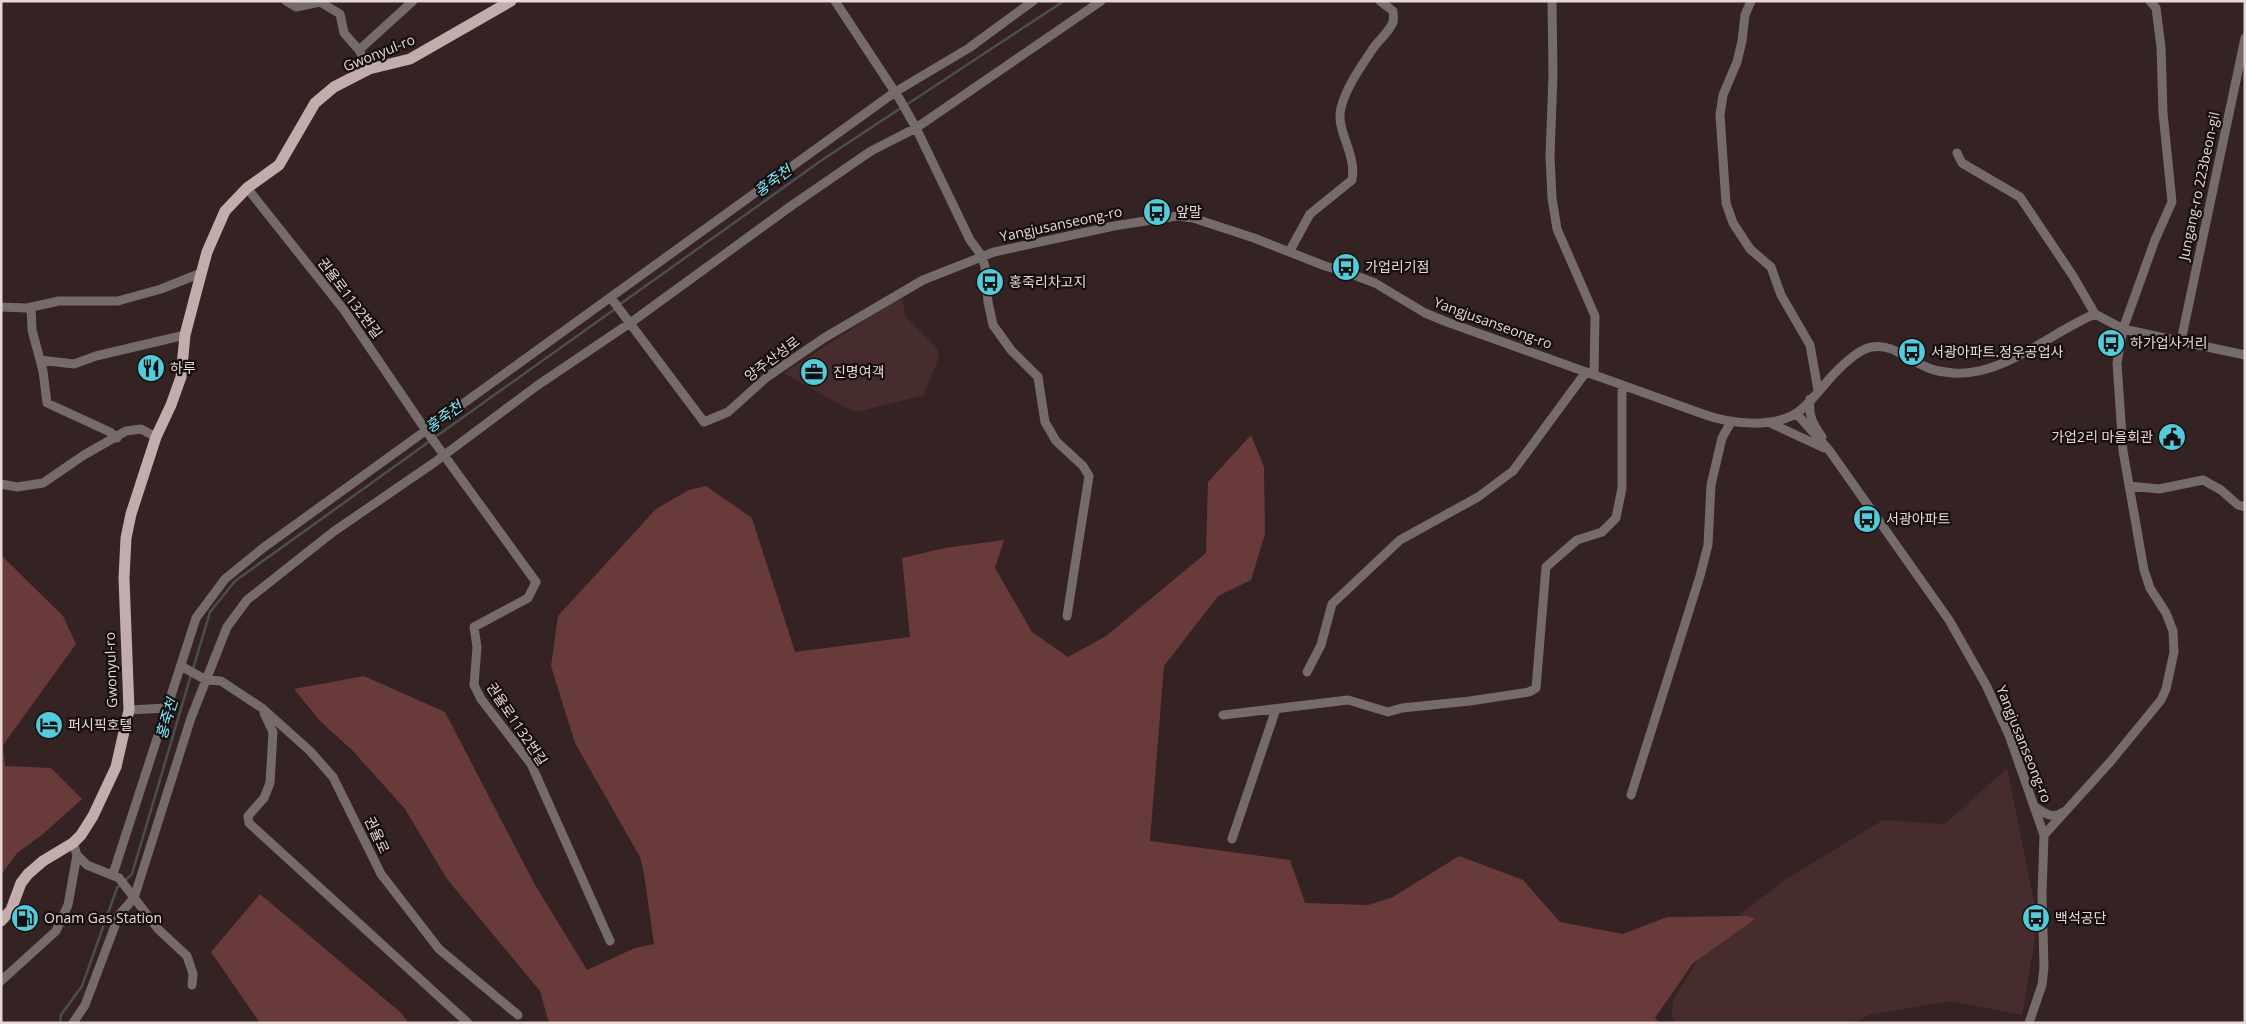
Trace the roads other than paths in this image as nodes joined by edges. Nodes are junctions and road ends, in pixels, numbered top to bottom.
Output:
1 (286, 1) edge
2 (413, 1) edge
3 (511, 1) edge
4 (835, 1) edge
5 (1033, 1) edge
6 (1100, 1) edge
7 (1380, 1) edge
8 (1552, 1) edge
9 (1751, 1) edge
10 (2150, 1) edge
11 (2245, 38) edge
12 (359, 50) junction
13 (369, 69) junction
14 (897, 95) junction
15 (916, 128) junction
16 (1957, 153) dead end
17 (247, 188) junction
18 (1289, 252) junction
19 (982, 256) junction
20 (201, 273) junction
21 (611, 298) junction
22 (1, 307) edge
23 (31, 308) junction
24 (2095, 314) junction
25 (630, 322) junction
26 (2123, 329) junction
27 (185, 336) junction
28 (2181, 341) junction
29 (2245, 355) edge
30 (40, 360) junction
31 (1590, 373) junction
32 (1622, 386) junction
33 (1818, 390) junction
34 (1810, 399) junction
35 (1796, 413) junction
36 (1731, 422) junction
37 (1768, 422) junction
38 (425, 429) junction
39 (156, 437) junction
40 (117, 438) junction
41 (1829, 450) junction
42 (443, 453) junction
43 (1, 484) edge
44 (2129, 486) junction
45 (2245, 508) edge
46 (1067, 616) dead end
47 (181, 666) junction
48 (1307, 672) dead end
49 (206, 680) junction
50 (167, 708) junction
51 (262, 708) junction
52 (1276, 709) junction
53 (129, 710) junction
54 (1223, 715) dead end
55 (1631, 795) dead end
56 (2035, 806) junction
57 (2068, 809) junction
58 (2044, 835) junction
59 (1232, 840) dead end
60 (73, 843) junction
61 (77, 855) junction
62 (116, 876) junction
63 (134, 898) junction
64 (1, 921) edge
65 (610, 941) dead end
66 (1, 982) edge
67 (192, 985) dead end
68 (518, 1015) dead end
69 (74, 1023) edge
70 (468, 1023) edge
71 (2029, 1023) edge

1 - 12 street
2 - 12 street
3 - 13 main road, Gwonyul-ro
4 - 14 street
5 - 14 street
6 - 15 street
7 - 18 street
8 - 31 street
9 - 33 street
10 - 26 street
11 - 28 street, Jungang-ro 223beon-gil
12 - 13 street
13 - 17 main road, Gwonyul-ro
14 - 15 street
14 - 21 street
15 - 19 street
15 - 25 street
16 - 24 street
17 - 20 main road, Gwonyul-ro
17 - 38 street, 권율로1132번길
18 - 19 street, Yangjusanseong-ro
18 - 31 street, Yangjusanseong-ro
19 - 25 street, Yangjusanseong-ro
19 - 46 street
20 - 23 street
20 - 27 main road, Gwonyul-ro
21 - 25 street
21 - 38 street
22 - 23 street
23 - 30 street
24 - 26 street
24 - 33 street, Yangjusanseong-ro
25 - 42 street
26 - 28 street
26 - 44 street
27 - 30 street
27 - 39 main road, Gwonyul-ro
28 - 29 street
30 - 40 street
31 - 32 street, Yangjusanseong-ro
31 - 48 street
32 - 36 street, Yangjusanseong-ro
32 - 52 street
33 - 34 street, Yangjusanseong-ro
34 - 35 street, Yangjusanseong-ro
34 - 41 street
35 - 37 street, Yangjusanseong-ro
35 - 41 street, Yangjusanseong-ro
36 - 37 street, Yangjusanseong-ro
36 - 55 street
37 - 41 street
38 - 42 street, 권율로1132번길
38 - 47 street
39 - 40 street
39 - 53 main road, Gwonyul-ro
40 - 43 street
41 - 56 street, Yangjusanseong-ro
42 - 49 street
42 - 65 street, 권율로1132번길
44 - 45 street
44 - 57 street
47 - 49 street, 권율로
47 - 50 street
49 - 51 street, 권율로
49 - 63 street
50 - 53 street
50 - 62 street
51 - 68 street, 권율로
51 - 70 street
52 - 54 street
52 - 59 street
53 - 60 main road, Gwonyul-ro
56 - 57 street
56 - 58 street, Yangjusanseong-ro
57 - 58 street
58 - 71 street, Yangjusanseong-ro
60 - 61 street
60 - 64 main road, Gwonyul-ro
61 - 62 street
61 - 66 street
62 - 63 street
63 - 67 street
63 - 69 street

